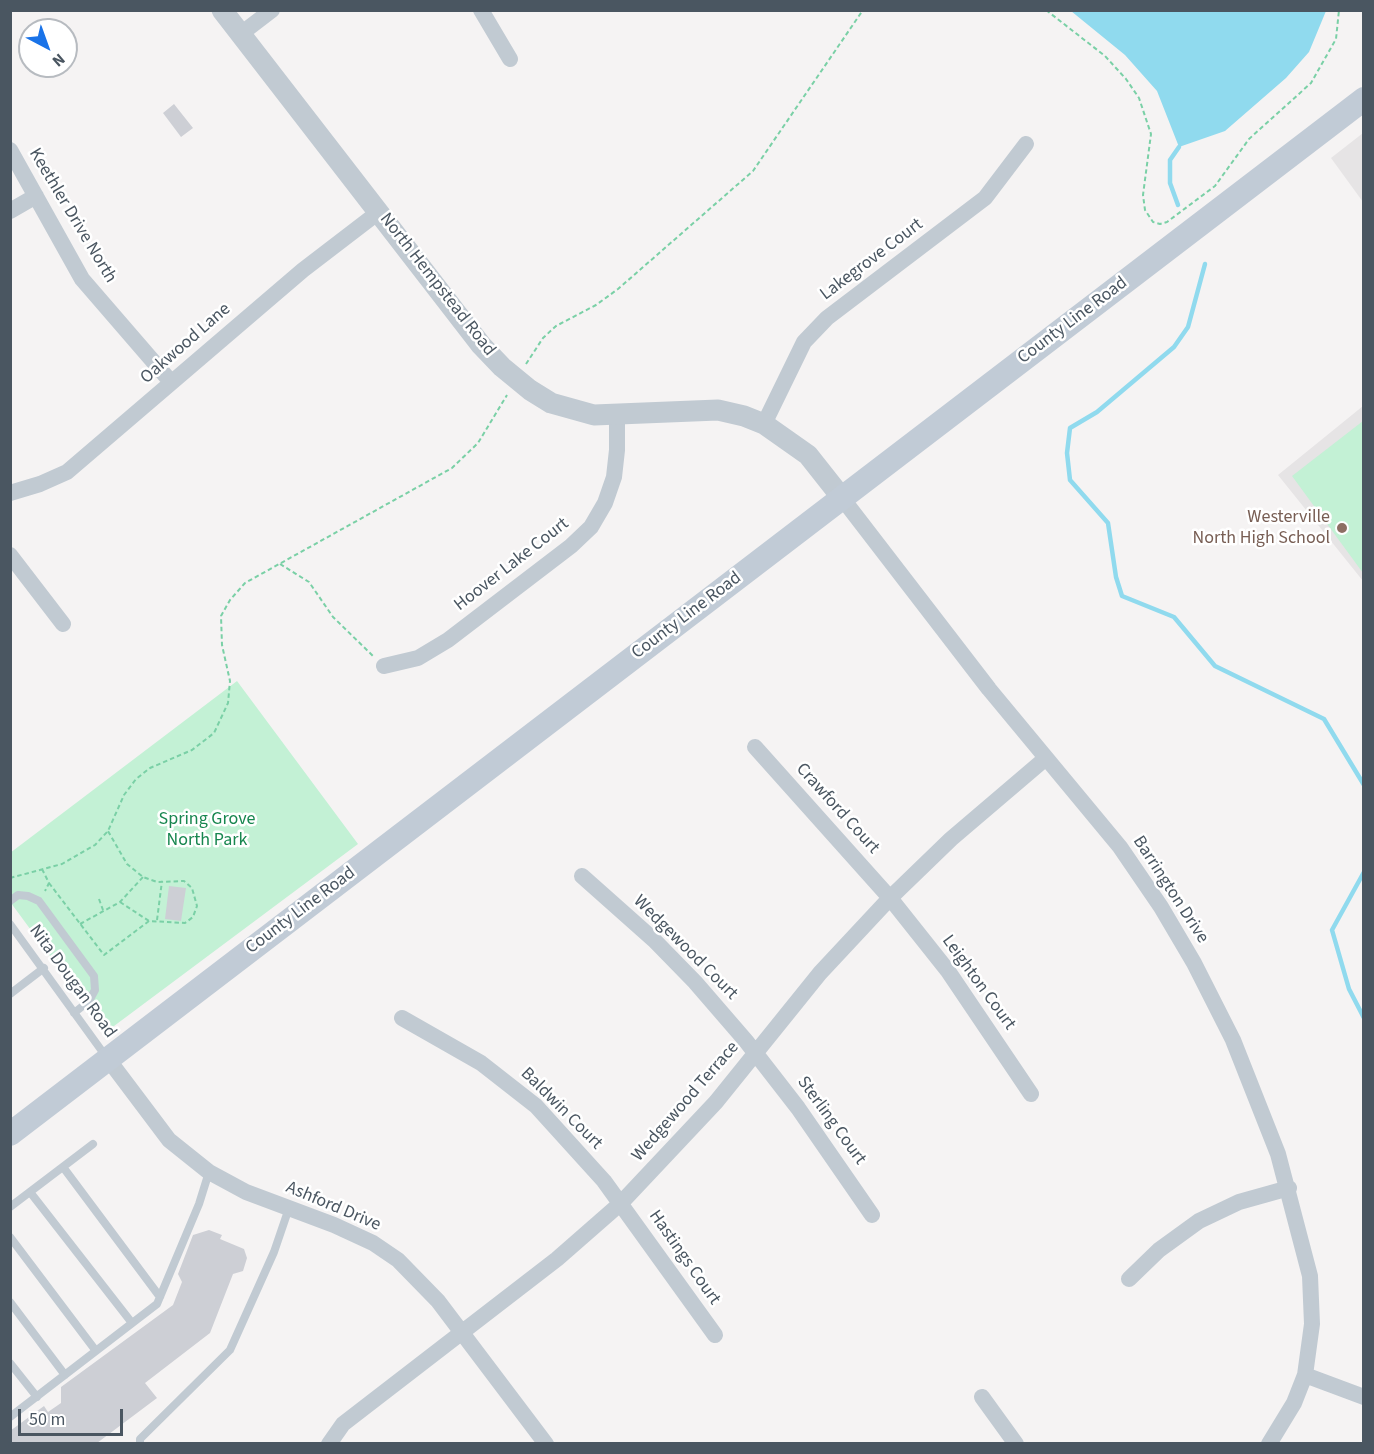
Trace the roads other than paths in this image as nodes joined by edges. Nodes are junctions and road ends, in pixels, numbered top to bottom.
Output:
1 (222, 10) edge
2 (272, 10) edge
3 (481, 10) edge
4 (242, 33) junction
5 (510, 59) dead end
6 (1364, 99) edge
7 (1026, 144) dead end
8 (10, 150) edge
9 (36, 196) junction
10 (10, 211) edge
11 (380, 212) junction
12 (171, 382) junction
13 (617, 415) junction
14 (764, 424) junction
15 (10, 493) edge
16 (842, 498) junction
17 (10, 555) edge
18 (63, 624) dead end
19 (384, 666) road end
20 (754, 747) dead end
21 (1046, 758) junction
22 (582, 876) dead end
23 (890, 898) junction
24 (10, 901) edge
25 (10, 924) edge
26 (44, 968) junction
27 (10, 994) edge
28 (74, 1012) junction
29 (402, 1018) dead end
30 (754, 1053) junction
31 (108, 1059) junction
32 (1031, 1094) dead end
33 (10, 1134) edge
34 (93, 1144) dead end
35 (63, 1167) junction
36 (209, 1172) junction
37 (1289, 1188) junction
38 (30, 1192) junction
39 (621, 1203) junction
40 (10, 1207) edge
41 (289, 1208) junction
42 (872, 1215) dead end
43 (10, 1237) edge
44 (1129, 1278) dead end
45 (160, 1298) junction
46 (10, 1302) edge
47 (132, 1323) junction
48 (462, 1332) junction
49 (715, 1335) dead end
50 (96, 1351) junction
51 (10, 1363) edge
52 (65, 1375) junction
53 (1305, 1375) junction
54 (37, 1397) junction
55 (982, 1397) dead end
56 (1364, 1397) edge
57 (10, 1417) edge
58 (140, 1443) edge
59 (329, 1443) edge
60 (546, 1443) edge
61 (1016, 1443) edge
62 (1269, 1443) edge

1 - 4 street, North Hempstead Road
2 - 4 street
3 - 5 street
4 - 11 street, North Hempstead Road
6 - 16 main road, County Line Road
7 - 14 street, Lakegrove Court
8 - 9 street, Keethler Drive North
9 - 10 street
9 - 12 street, Keethler Drive North
11 - 12 street, Oakwood Lane
11 - 13 street, North Hempstead Road
12 - 15 street, Oakwood Lane
13 - 14 street, North Hempstead Road
13 - 19 street, Hoover Lake Court
14 - 16 street, North Hempstead Road
16 - 21 street, Barrington Drive
16 - 31 main road, County Line Road
17 - 18 street
20 - 23 street, Crawford Court
21 - 23 street, Wedgewood Terrace
21 - 37 street, Barrington Drive
22 - 30 street, Wedgewood Court
23 - 30 street, Wedgewood Terrace
23 - 32 street, Leighton Court
24 - 28 lane
25 - 26 lane, Nita Dougan Road
26 - 27 lane
26 - 28 lane, Nita Dougan Road
28 - 31 lane, Nita Dougan Road
29 - 39 street, Baldwin Court
30 - 39 street, Wedgewood Terrace
30 - 42 street, Sterling Court
31 - 33 main road, County Line Road
31 - 36 street, Ashford Drive
34 - 35 lane
35 - 38 lane
35 - 45 lane
36 - 41 street, Ashford Drive
36 - 45 lane
37 - 44 street
37 - 53 street, Barrington Drive
38 - 40 lane
38 - 47 lane
39 - 48 street, Wedgewood Terrace
39 - 49 street, Hastings Court
41 - 48 street, Ashford Drive
41 - 58 lane
43 - 50 lane
45 - 47 lane
46 - 52 lane
47 - 50 lane
48 - 59 street, Wedgewood Terrace
48 - 60 street, Ashford Drive
50 - 52 lane
51 - 54 lane
52 - 54 lane
53 - 56 street
53 - 62 street
54 - 57 lane
55 - 61 street

